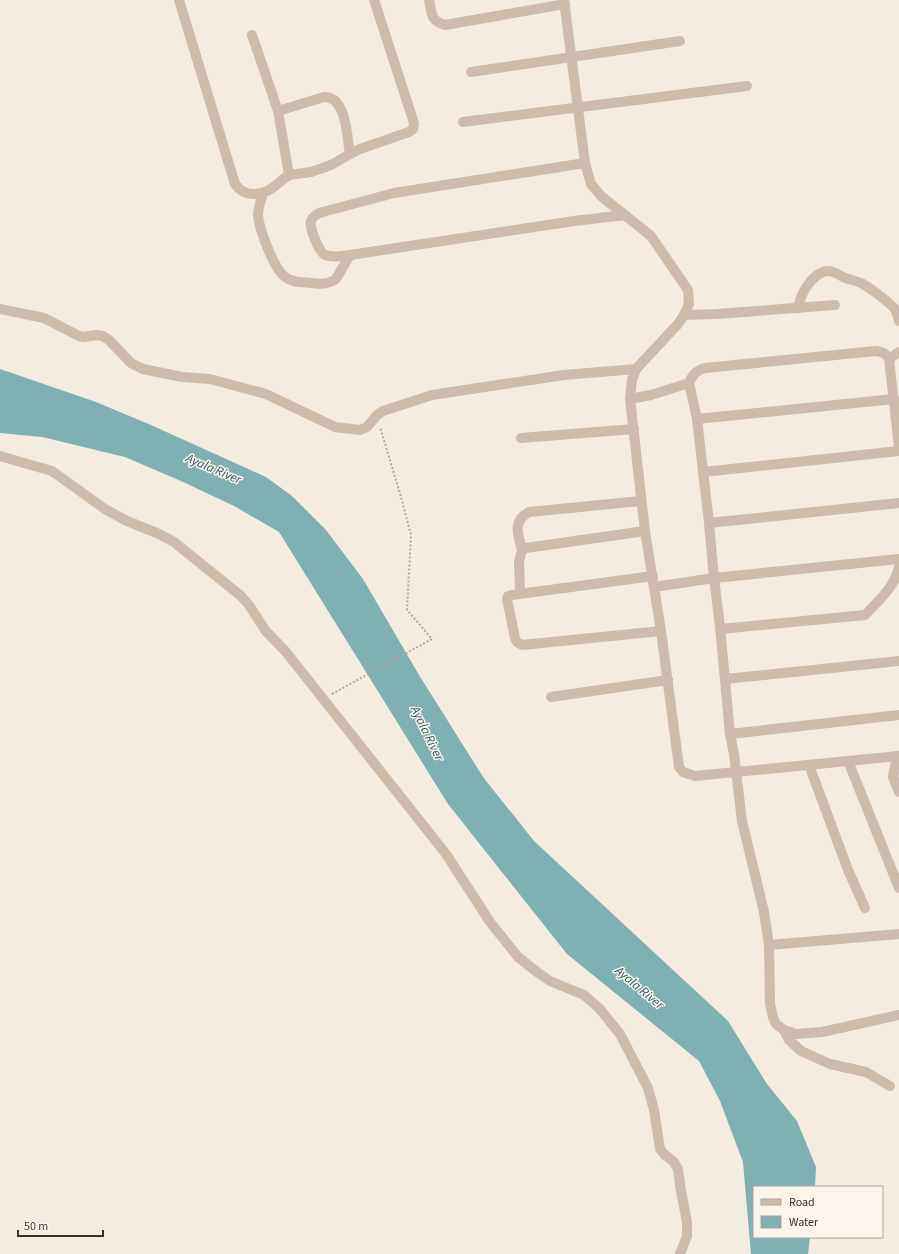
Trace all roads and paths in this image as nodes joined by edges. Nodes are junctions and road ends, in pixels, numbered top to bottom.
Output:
1 (179, 0) edge
2 (374, 0) edge
3 (429, 0) edge
4 (565, 2) edge
5 (252, 35) dead end
6 (680, 40) dead end
7 (571, 56) junction
8 (471, 72) dead end
9 (747, 86) dead end
10 (577, 108) junction
11 (278, 112) junction
12 (463, 122) dead end
13 (350, 154) junction
14 (584, 163) junction
15 (288, 175) junction
16 (263, 194) junction
17 (624, 215) junction
18 (350, 255) junction
19 (835, 305) dead end
20 (798, 308) junction
21 (0, 309) edge
22 (684, 314) junction
23 (899, 321) edge
24 (899, 352) edge
25 (889, 359) junction
26 (636, 369) junction
27 (689, 383) junction
28 (630, 399) junction
29 (894, 399) junction
30 (377, 415) junction
31 (696, 419) junction
32 (634, 429) junction
33 (521, 438) dead end
34 (899, 447) edge
35 (899, 451) edge
36 (0, 456) edge
37 (703, 472) junction
38 (641, 501) junction
39 (899, 503) edge
40 (710, 523) junction
41 (644, 531) junction
42 (522, 550) junction
43 (899, 559) edge
44 (899, 567) edge
45 (653, 576) junction
46 (714, 578) junction
47 (654, 587) junction
48 (520, 594) junction
49 (720, 629) junction
50 (661, 631) junction
51 (899, 661) edge
52 (725, 679) junction
53 (668, 680) junction
54 (551, 697) dead end
55 (322, 699) junction
56 (899, 715) edge
57 (730, 734) junction
58 (898, 756) edge
59 (848, 761) junction
60 (809, 765) junction
61 (736, 771) junction
62 (899, 792) edge
63 (899, 888) edge
64 (865, 908) dead end
65 (899, 934) edge
66 (769, 945) junction
67 (899, 1015) edge
68 (784, 1030) junction
69 (890, 1086) dead end
70 (680, 1254) edge

1 - 16 street
2 - 13 street
3 - 4 street
4 - 7 street
5 - 11 street
6 - 7 street
7 - 8 street
7 - 10 street
9 - 10 street
10 - 12 street
10 - 14 street
11 - 13 street
11 - 15 street
13 - 15 street
14 - 17 street
14 - 18 street
15 - 16 street
16 - 18 street
17 - 18 street
17 - 22 street
19 - 20 street
20 - 22 street
20 - 23 street
21 - 30 street
22 - 26 street
24 - 25 street
25 - 27 street
25 - 29 street
26 - 28 street
26 - 30 street
27 - 28 street
27 - 31 street
28 - 32 street
29 - 31 street
29 - 34 street
30 - 55 path
31 - 37 street
32 - 33 street
32 - 38 street
35 - 37 street
36 - 55 street
37 - 40 street
38 - 41 street
38 - 42 street
39 - 40 street
40 - 46 street
41 - 42 street
41 - 45 street
42 - 48 street
43 - 46 street
44 - 49 street
45 - 47 street
45 - 48 street
46 - 47 street
46 - 49 street
47 - 50 street
48 - 50 street
49 - 52 street
50 - 53 street
51 - 52 street
52 - 57 street
53 - 54 street
53 - 61 street
55 - 70 street
56 - 57 street
57 - 61 street
58 - 59 street
58 - 62 street
59 - 60 street
59 - 63 street
60 - 61 street
60 - 64 street
61 - 66 street
65 - 66 street
66 - 68 street
67 - 68 street
68 - 69 street

